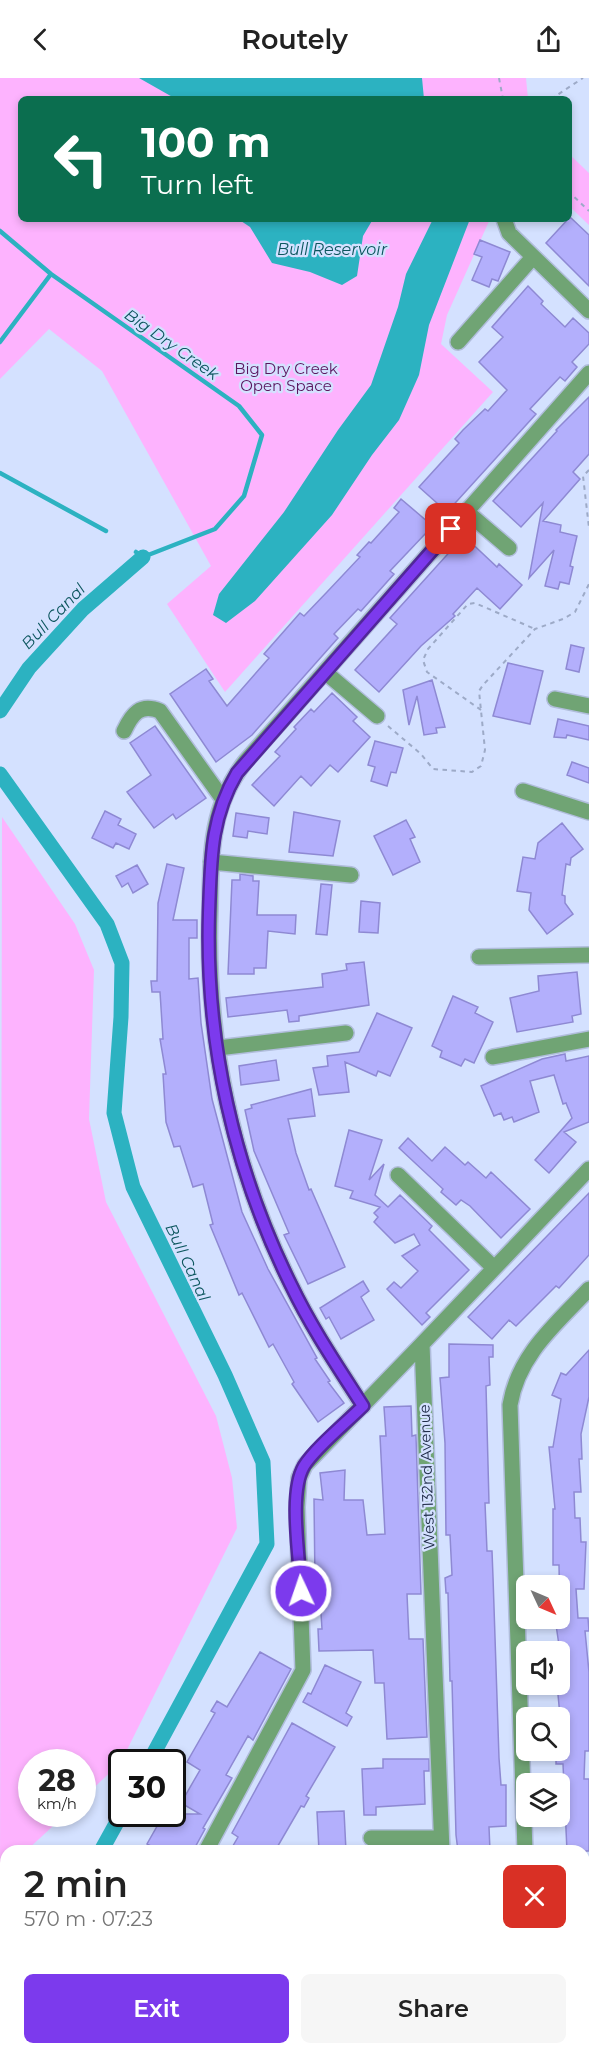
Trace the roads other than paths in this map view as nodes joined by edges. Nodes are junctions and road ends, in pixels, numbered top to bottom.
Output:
1 (505, 222) edge
2 (533, 257) junction
3 (589, 311) edge
4 (458, 342) dead end
5 (589, 373) edge
6 (467, 512) junction
7 (509, 548) dead end
8 (325, 672) junction
9 (555, 699) dead end
10 (589, 706) edge
11 (377, 716) road end
12 (124, 731) dead end
13 (523, 791) dead end
14 (222, 798) junction
15 (589, 812) edge
16 (211, 862) junction
17 (351, 874) dead end
18 (589, 955) edge
19 (479, 957) dead end
20 (346, 1033) dead end
21 (589, 1039) edge
22 (218, 1048) junction
23 (493, 1058) dead end
24 (589, 1169) edge
25 (398, 1175) dead end
26 (494, 1268) junction
27 (589, 1289) edge
28 (422, 1344) junction
29 (363, 1406) junction
30 (371, 1838) dead end
31 (209, 1845) edge
32 (442, 1845) edge
33 (525, 1845) edge

1 - 2 street
2 - 3 street
2 - 4 street
5 - 6 street
6 - 7 street
6 - 8 street
8 - 11 street
8 - 14 street
9 - 10 street
12 - 14 street
13 - 15 street
14 - 16 street
16 - 17 street
16 - 22 street
18 - 19 street
20 - 22 street
21 - 23 street
22 - 29 street
24 - 26 street
25 - 26 street
26 - 28 street
27 - 33 street
28 - 29 street
28 - 32 street, West 132nd Avenue
29 - 31 street
30 - 32 street

